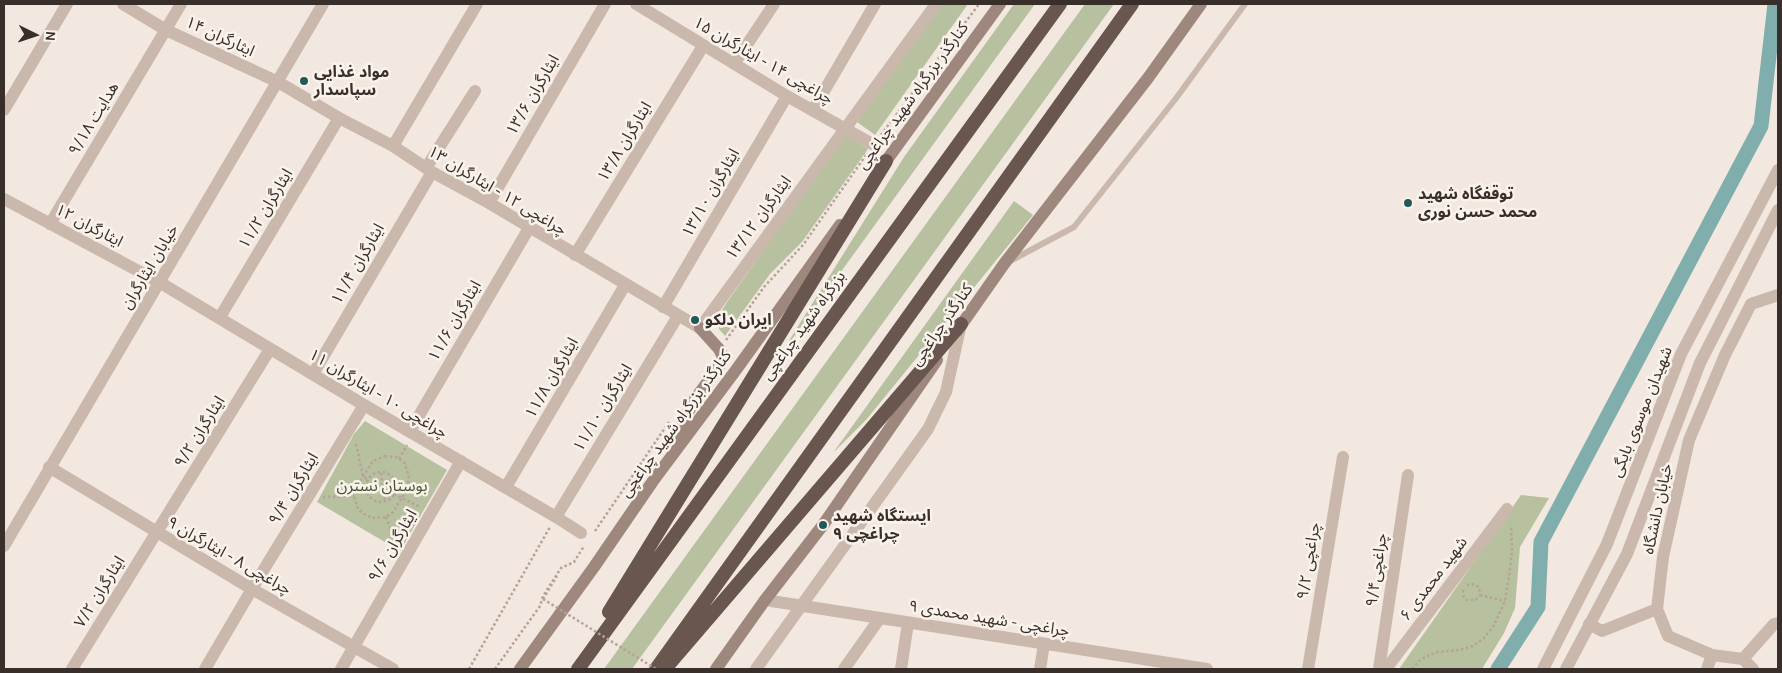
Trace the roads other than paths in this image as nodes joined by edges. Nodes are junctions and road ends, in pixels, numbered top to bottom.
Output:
1 (68, 4) edge
2 (123, 4) edge
3 (181, 4) edge
4 (323, 4) edge
5 (477, 4) edge
6 (605, 4) edge
7 (636, 4) edge
8 (774, 4) edge
9 (875, 4) edge
10 (936, 4) edge
11 (1000, 4) edge
12 (1060, 4) edge
13 (1132, 4) edge
14 (1201, 4) edge
15 (1245, 4) edge
16 (656, 9) edge
17 (166, 30) junction
18 (702, 46) junction
19 (734, 64) junction
20 (278, 82) junction
21 (475, 91) dead end
22 (787, 96) junction
23 (4, 110) edge
24 (813, 110) junction
25 (339, 118) junction
26 (845, 128) junction
27 (874, 145) road end
28 (393, 146) junction
29 (886, 161) junction
30 (429, 170) junction
31 (1778, 170) edge
32 (4, 199) edge
33 (489, 204) junction
34 (1778, 210) edge
35 (50, 224) junction
36 (529, 228) junction
37 (575, 255) junction
38 (1004, 264) junction
39 (159, 282) junction
40 (625, 285) junction
41 (1778, 295) edge
42 (663, 306) junction
43 (678, 316) junction
44 (220, 317) junction
45 (961, 324) junction
46 (700, 328) junction
47 (270, 349) junction
48 (313, 374) junction
49 (364, 405) junction
50 (410, 431) junction
51 (676, 450) junction
52 (1342, 457) dead end
53 (461, 461) junction
54 (50, 467) junction
55 (1408, 475) dead end
56 (506, 487) junction
57 (1508, 509) road end
58 (556, 517) junction
59 (156, 533) junction
60 (585, 539) road end
61 (4, 546) edge
62 (252, 589) junction
63 (765, 600) junction
64 (801, 606) junction
65 (1657, 609) junction
66 (880, 618) junction
67 (908, 623) junction
68 (1589, 624) junction
69 (1776, 624) edge
70 (1044, 644) junction
71 (354, 647) junction
72 (1712, 655) junction
73 (1743, 660) junction
74 (1160, 666) edge
75 (72, 669) edge
76 (205, 669) edge
77 (341, 669) edge
78 (393, 669) edge
79 (520, 669) edge
80 (574, 669) edge
81 (578, 669) edge
82 (656, 669) edge
83 (665, 669) edge
84 (716, 669) edge
85 (756, 669) edge
86 (844, 669) edge
87 (901, 669) edge
88 (1040, 669) edge
89 (1208, 669) edge
90 (1308, 669) edge
91 (1379, 669) edge
92 (1386, 669) edge
93 (1543, 669) edge
94 (1566, 669) edge
95 (1707, 669) edge
96 (1753, 669) edge

1 - 23 street
2 - 17 street, ایثارگران ۱۴
3 - 17 street, هدایت ۹/۱۸
4 - 20 street, خیابان ایثارگران
5 - 28 street
6 - 33 street, ایثارگران ۱۳/۶
7 - 16 street, چراغچی ۱۴ - ایثارگران ۱۵
8 - 19 street
9 - 24 street
10 - 26 street, ایثارگران ۱۳/۱۲
11 - 29 main road, کنارگذر بزرگراه شهید چراغچی
12 - 81 highway, بزرگراه شهید چراغچی
13 - 82 highway
14 - 38 main road, کنارگذر چراغچی
15 - 38 lane
16 - 18 street, چراغچی ۱۴ - ایثارگران ۱۵
17 - 20 street, ایثارگران ۱۴
17 - 35 street, هدایت ۹/۱۸
18 - 19 street, چراغچی ۱۴ - ایثارگران ۱۵
18 - 37 street, ایثارگران ۱۳/۸
19 - 22 street, چراغچی ۱۴ - ایثارگران ۱۵
20 - 25 street, چراغچی ۱۲ - ایثارگران ۱۳
20 - 39 street, خیابان ایثارگران
21 - 30 street, ایثارگران ۱۱/۴
22 - 24 street, چراغچی ۱۴ - ایثارگران ۱۵
22 - 42 street, ایثارگران ۱۳/۱۰
24 - 26 street, چراغچی ۱۴ - ایثارگران ۱۵
25 - 28 street, چراغچی ۱۲ - ایثارگران ۱۳
25 - 44 street, ایثارگران ۱۱/۲
26 - 27 street, چراغچی ۱۴ - ایثارگران ۱۵
26 - 46 street, ایثارگران ۱۳/۱۲
28 - 30 street, چراغچی ۱۲ - ایثارگران ۱۳
29 - 51 main road, کنارگذر بزرگراه شهید چراغچی
29 - 80 highway
30 - 33 street, چراغچی ۱۲ - ایثارگران ۱۳
30 - 48 street, ایثارگران ۱۱/۴
31 - 93 street, شهیدان موسوی بایگی
32 - 35 street, ایثارگران ۱۲
33 - 36 street, چراغچی ۱۲ - ایثارگران ۱۳
34 - 68 street
35 - 39 street, ایثارگران ۱۲
36 - 37 street, چراغچی ۱۲ - ایثارگران ۱۳
36 - 50 street, ایثارگران ۱۱/۶
37 - 40 street, چراغچی ۱۲ - ایثارگران ۱۳
38 - 45 main road, کنارگذر چراغچی
39 - 44 street, چراغچی ۱۰ - ایثارگران ۱۱
39 - 54 street, خیابان ایثارگران
40 - 42 street, چراغچی ۱۲ - ایثارگران ۱۳
40 - 56 street, ایثارگران ۱۱/۸
41 - 65 street, خیابان دانشگاه
42 - 43 street, چراغچی ۱۲ - ایثارگران ۱۳
43 - 46 street, چراغچی ۱۲ - ایثارگران ۱۳
43 - 58 street, ایثارگران ۱۱/۱۰
44 - 47 street, چراغچی ۱۰ - ایثارگران ۱۱
45 - 63 main road, کنارگذر چراغچی
45 - 64 street
45 - 83 highway
46 - 51 main road
47 - 48 street, چراغچی ۱۰ - ایثارگران ۱۱
47 - 59 street, ایثارگران ۹/۲
48 - 49 street, چراغچی ۱۰ - ایثارگران ۱۱
49 - 50 street, چراغچی ۱۰ - ایثارگران ۱۱
49 - 62 street, ایثارگران ۹/۴
50 - 53 street, چراغچی ۱۰ - ایثارگران ۱۱
51 - 79 main road, کنارگذر بزرگراه شهید چراغچی
52 - 90 street, ۹/۲ چراغچی
53 - 56 street, چراغچی ۱۰ - ایثارگران ۱۱
53 - 71 street, ایثارگران ۹/۶
54 - 59 street, چراغچی ۸ - ایثارگران ۹
54 - 61 street, خیابان ایثارگران
55 - 91 street, ۹/۴چراغچی
56 - 58 street, چراغچی ۱۰ - ایثارگران ۱۱
57 - 92 street, شهید محمدی ۶
58 - 60 street, چراغچی ۱۰ - ایثارگران ۱۱
59 - 62 street, چراغچی ۸ - ایثارگران ۹
59 - 75 street, ایثارگران ۷/۲
62 - 71 street, چراغچی ۸ - ایثارگران ۹
62 - 76 street, ایثارگران ۹/۴
63 - 64 street, ۹ چراغچی - شهید محمدی
63 - 84 main road, کنارگذر چراغچی
64 - 66 street, ۹ چراغچی - شهید محمدی
64 - 85 street
65 - 68 street
65 - 72 street, خیابان دانشگاه
66 - 67 street, ۹ چراغچی - شهید محمدی
66 - 86 street
67 - 70 street, ۹ چراغچی - شهید محمدی
67 - 87 street
68 - 94 street
69 - 73 street
70 - 74 street, ۹ چراغچی - شهید محمدی
70 - 88 street
71 - 77 street, ایثارگران ۹/۶
71 - 78 street, چراغچی ۸ - ایثارگران ۹
72 - 73 street, خیابان دانشگاه
72 - 95 street
73 - 96 street
74 - 89 street, ۹ چراغچی - شهید محمدی

